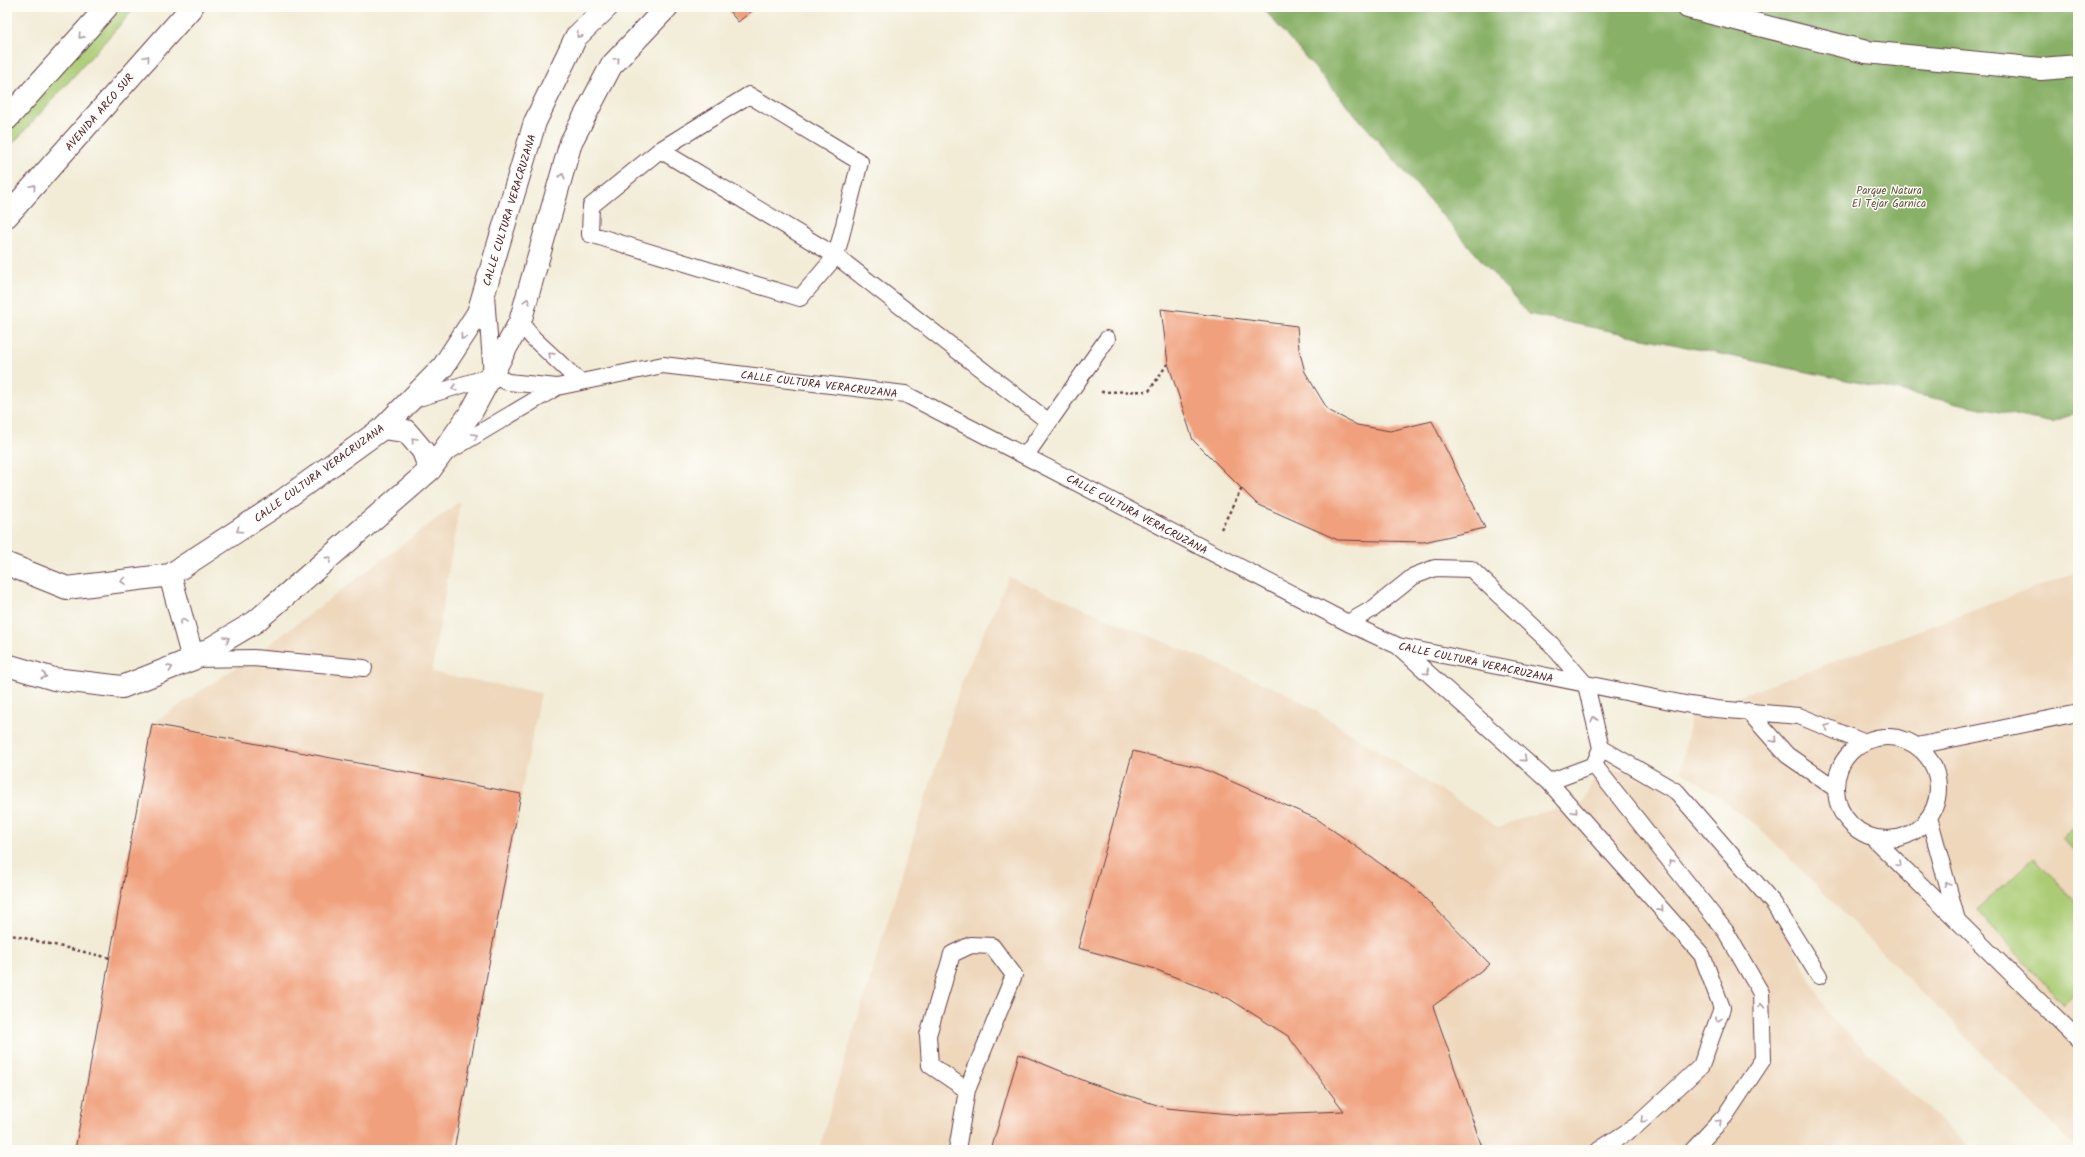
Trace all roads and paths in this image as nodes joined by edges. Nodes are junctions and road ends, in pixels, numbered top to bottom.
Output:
1 (107, 7) edge
2 (192, 7) edge
3 (607, 7) edge
4 (667, 7) edge
5 (1688, 7) edge
6 (2078, 66) edge
7 (7, 119) edge
8 (660, 150) junction
9 (7, 216) edge
10 (836, 256) junction
11 (486, 287) junction
12 (520, 322) junction
13 (1107, 339) dead end
14 (1168, 363) dead end
15 (492, 376) junction
16 (580, 382) junction
17 (557, 387) junction
18 (1071, 390) junction
19 (408, 401) junction
20 (1049, 422) junction
21 (383, 428) junction
22 (1026, 455) junction
23 (435, 463) junction
24 (1242, 488) dead end
25 (1210, 552) junction
26 (7, 564) edge
27 (170, 575) junction
28 (1348, 623) junction
29 (1398, 646) junction
30 (193, 659) junction
31 (7, 665) edge
32 (364, 668) dead end
33 (1586, 685) junction
34 (1748, 711) junction
35 (2078, 713) edge
36 (1863, 742) junction
37 (1917, 746) junction
38 (1601, 748) junction
39 (1594, 765) junction
40 (1549, 782) junction
41 (1836, 789) junction
42 (1929, 817) junction
43 (1872, 837) junction
44 (1957, 921) junction
45 (7, 934) edge
46 (110, 958) dead end
47 (1819, 976) dead end
48 (2078, 1039) edge
49 (967, 1090) junction
50 (957, 1150) edge
51 (1600, 1150) edge
52 (1692, 1150) edge

1 -> 7 street
9 -> 2 street, AVENIDA ARCO SUR
3 -> 11 street, CALLE CULTURA VERACRUZANA
12 -> 4 street
5 - 6 street
8 - 10 lane
8 - 10 lane
8 - 10 lane
10 - 20 lane
11 - 15 lane
11 -> 19 street, CALLE CULTURA VERACRUZANA
12 - 15 street
16 -> 12 lane
13 - 18 lane
14 - 18 path
15 - 17 lane
15 -> 19 lane
15 - 23 street
16 - 17 lane, CALLE CULTURA VERACRUZANA
16 - 22 lane, CALLE CULTURA VERACRUZANA
23 -> 17 lane
18 - 20 lane
19 - 21 street, CALLE CULTURA VERACRUZANA
20 - 22 lane
23 -> 21 street
21 -> 27 street, CALLE CULTURA VERACRUZANA
22 - 25 lane, CALLE CULTURA VERACRUZANA
30 -> 23 street
24 - 25 path
25 - 28 lane, CALLE CULTURA VERACRUZANA
27 -> 26 street, CALLE CULTURA VERACRUZANA
30 -> 27 street
28 - 29 lane, CALLE CULTURA VERACRUZANA
28 - 33 lane
29 - 33 lane, CALLE CULTURA VERACRUZANA
29 -> 40 lane
31 -> 30 street
30 - 32 lane
33 - 34 lane, CALLE CULTURA VERACRUZANA
38 -> 33 lane
36 -> 34 lane, CALLE CULTURA VERACRUZANA
34 -> 41 lane
35 - 37 lane
36 - 37 lane
36 - 41 lane
37 - 42 lane
38 - 39 lane
38 - 47 lane
39 - 40 lane
52 -> 39 lane
40 -> 51 lane
41 - 43 lane
42 - 43 lane
44 -> 42 lane
43 -> 44 lane
44 - 48 lane
45 - 46 path
49 - 49 lane
49 - 50 lane

